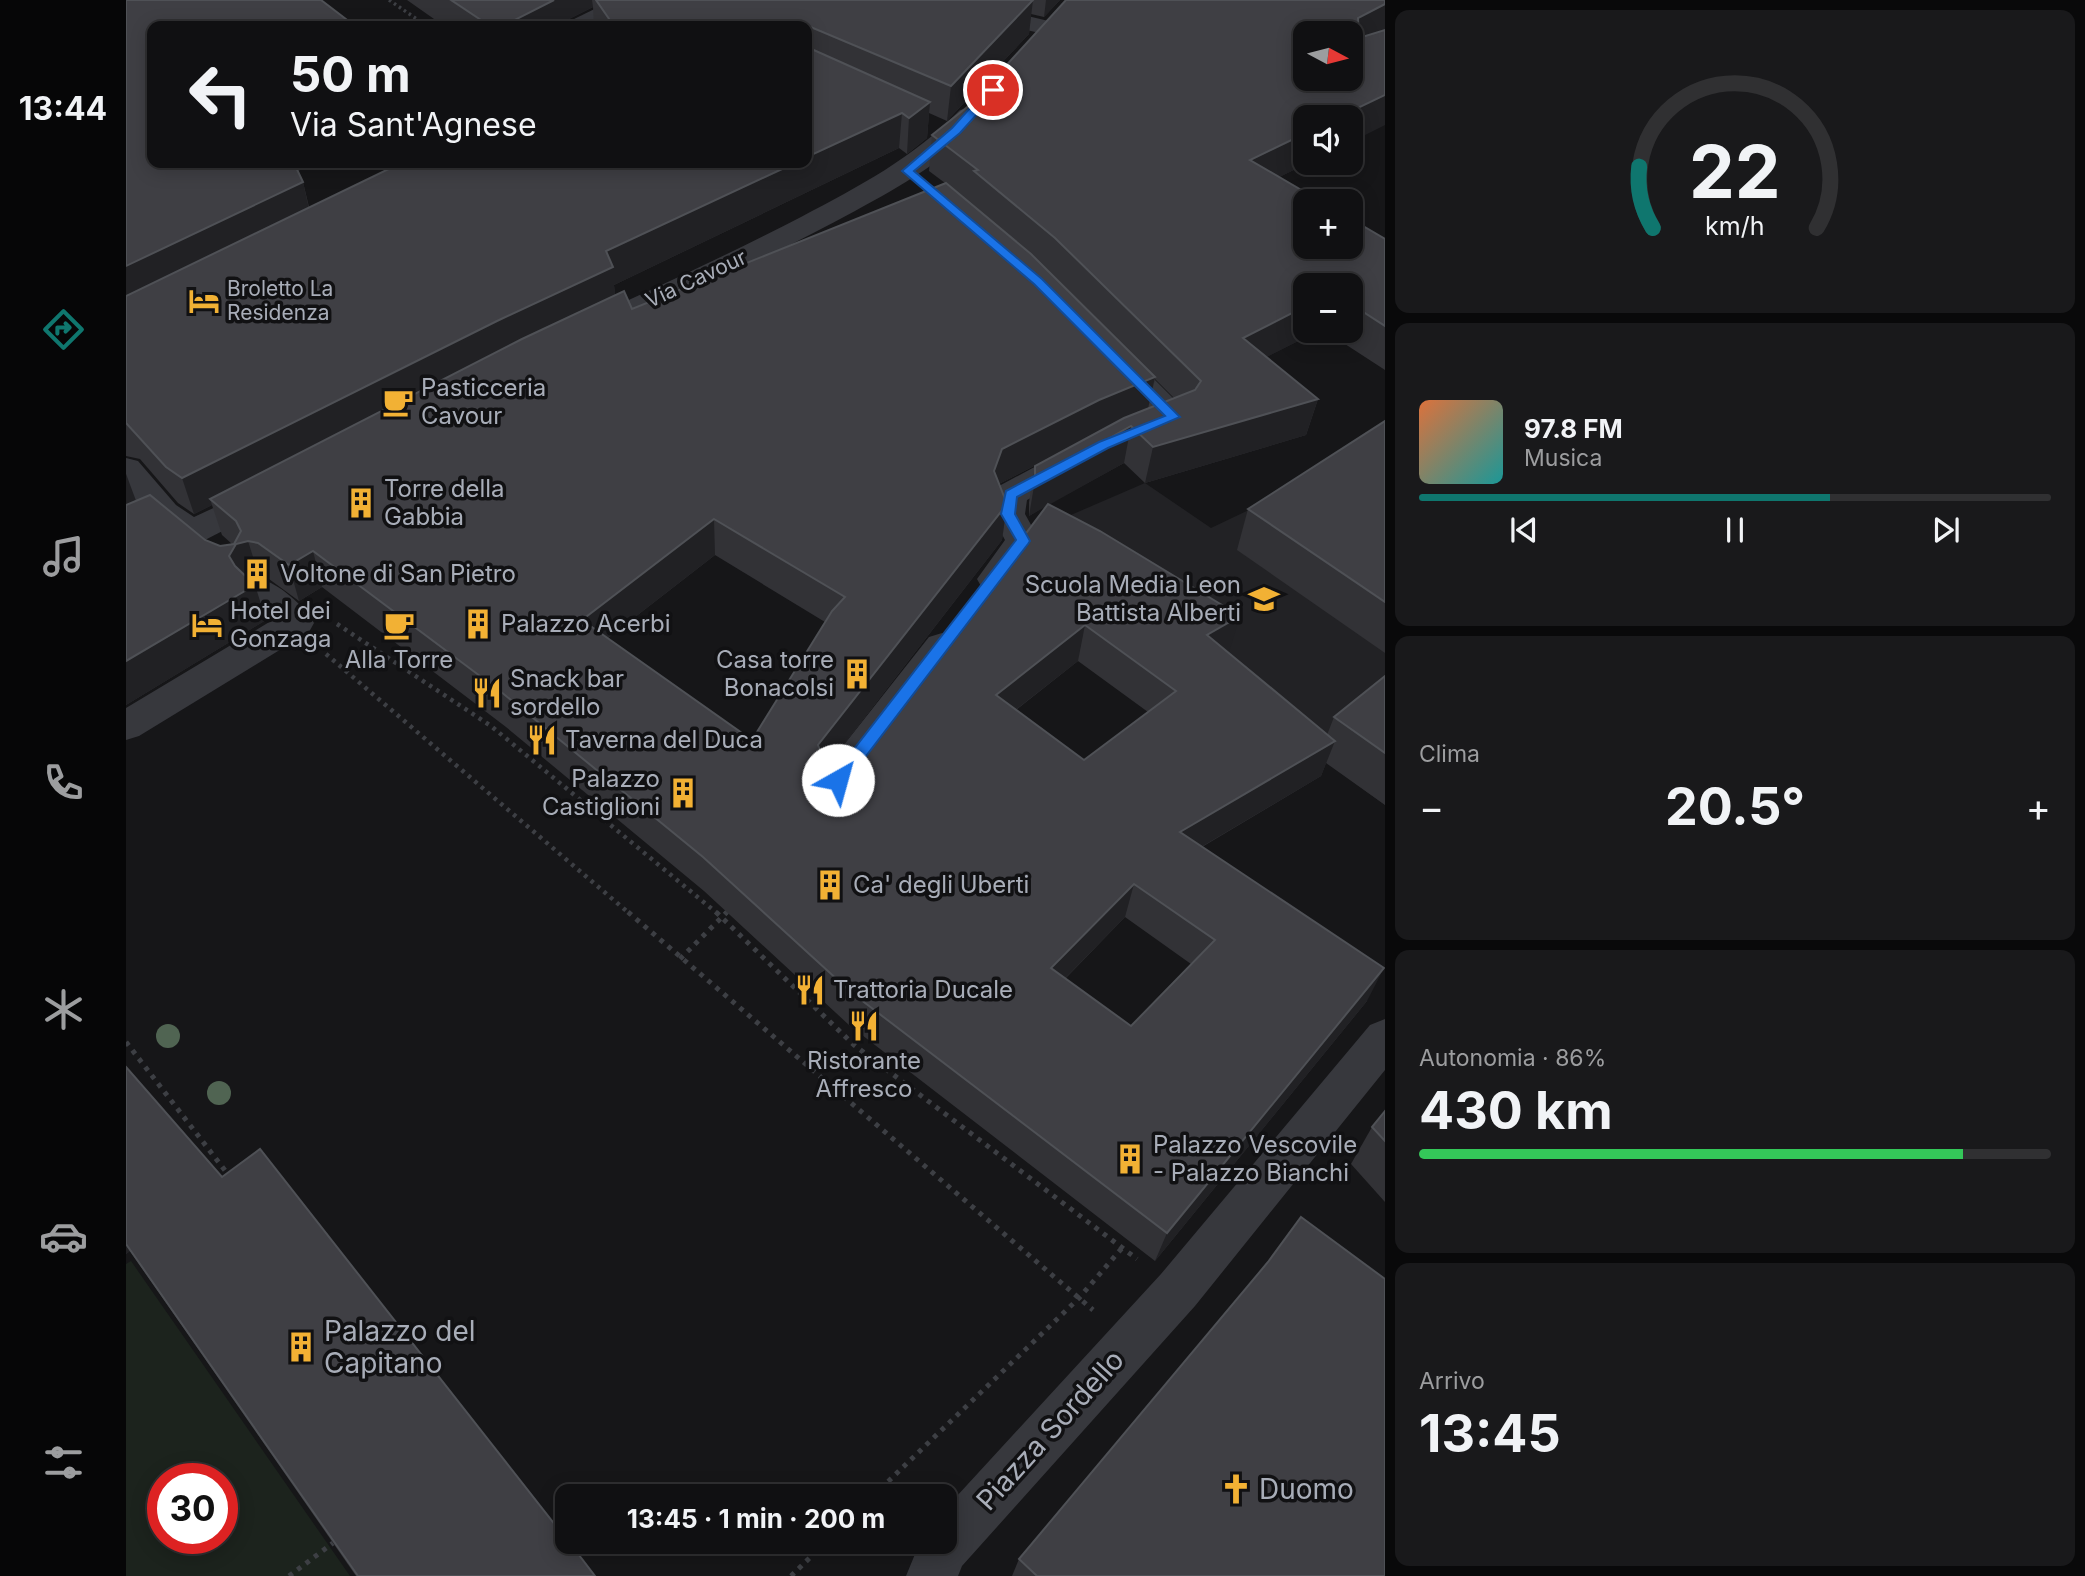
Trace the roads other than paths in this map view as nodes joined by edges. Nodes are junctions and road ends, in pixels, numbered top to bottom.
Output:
1 (632, 0) edge
2 (929, 0) edge
3 (589, 21) edge
4 (1049, 29) edge
5 (984, 100) edge
6 (769, 213) edge
7 (792, 234) junction
8 (577, 336) edge
9 (1096, 340) edge
10 (126, 469) edge
11 (290, 482) edge
12 (260, 591) dead end
13 (126, 726) edge
14 (838, 780) edge
15 (1385, 1012) edge
16 (1385, 1038) edge
17 (1172, 1285) junction
18 (932, 1576) edge

1 - 3 street
2 - 4 street
5 - 7 street, Via Cavour
6 - 7 street
7 - 8 street, Via Cavour
9 - 14 street
10 - 11 street
12 - 13 street
15 - 17 street
16 - 17 street
17 - 18 street, Piazza Sordello

